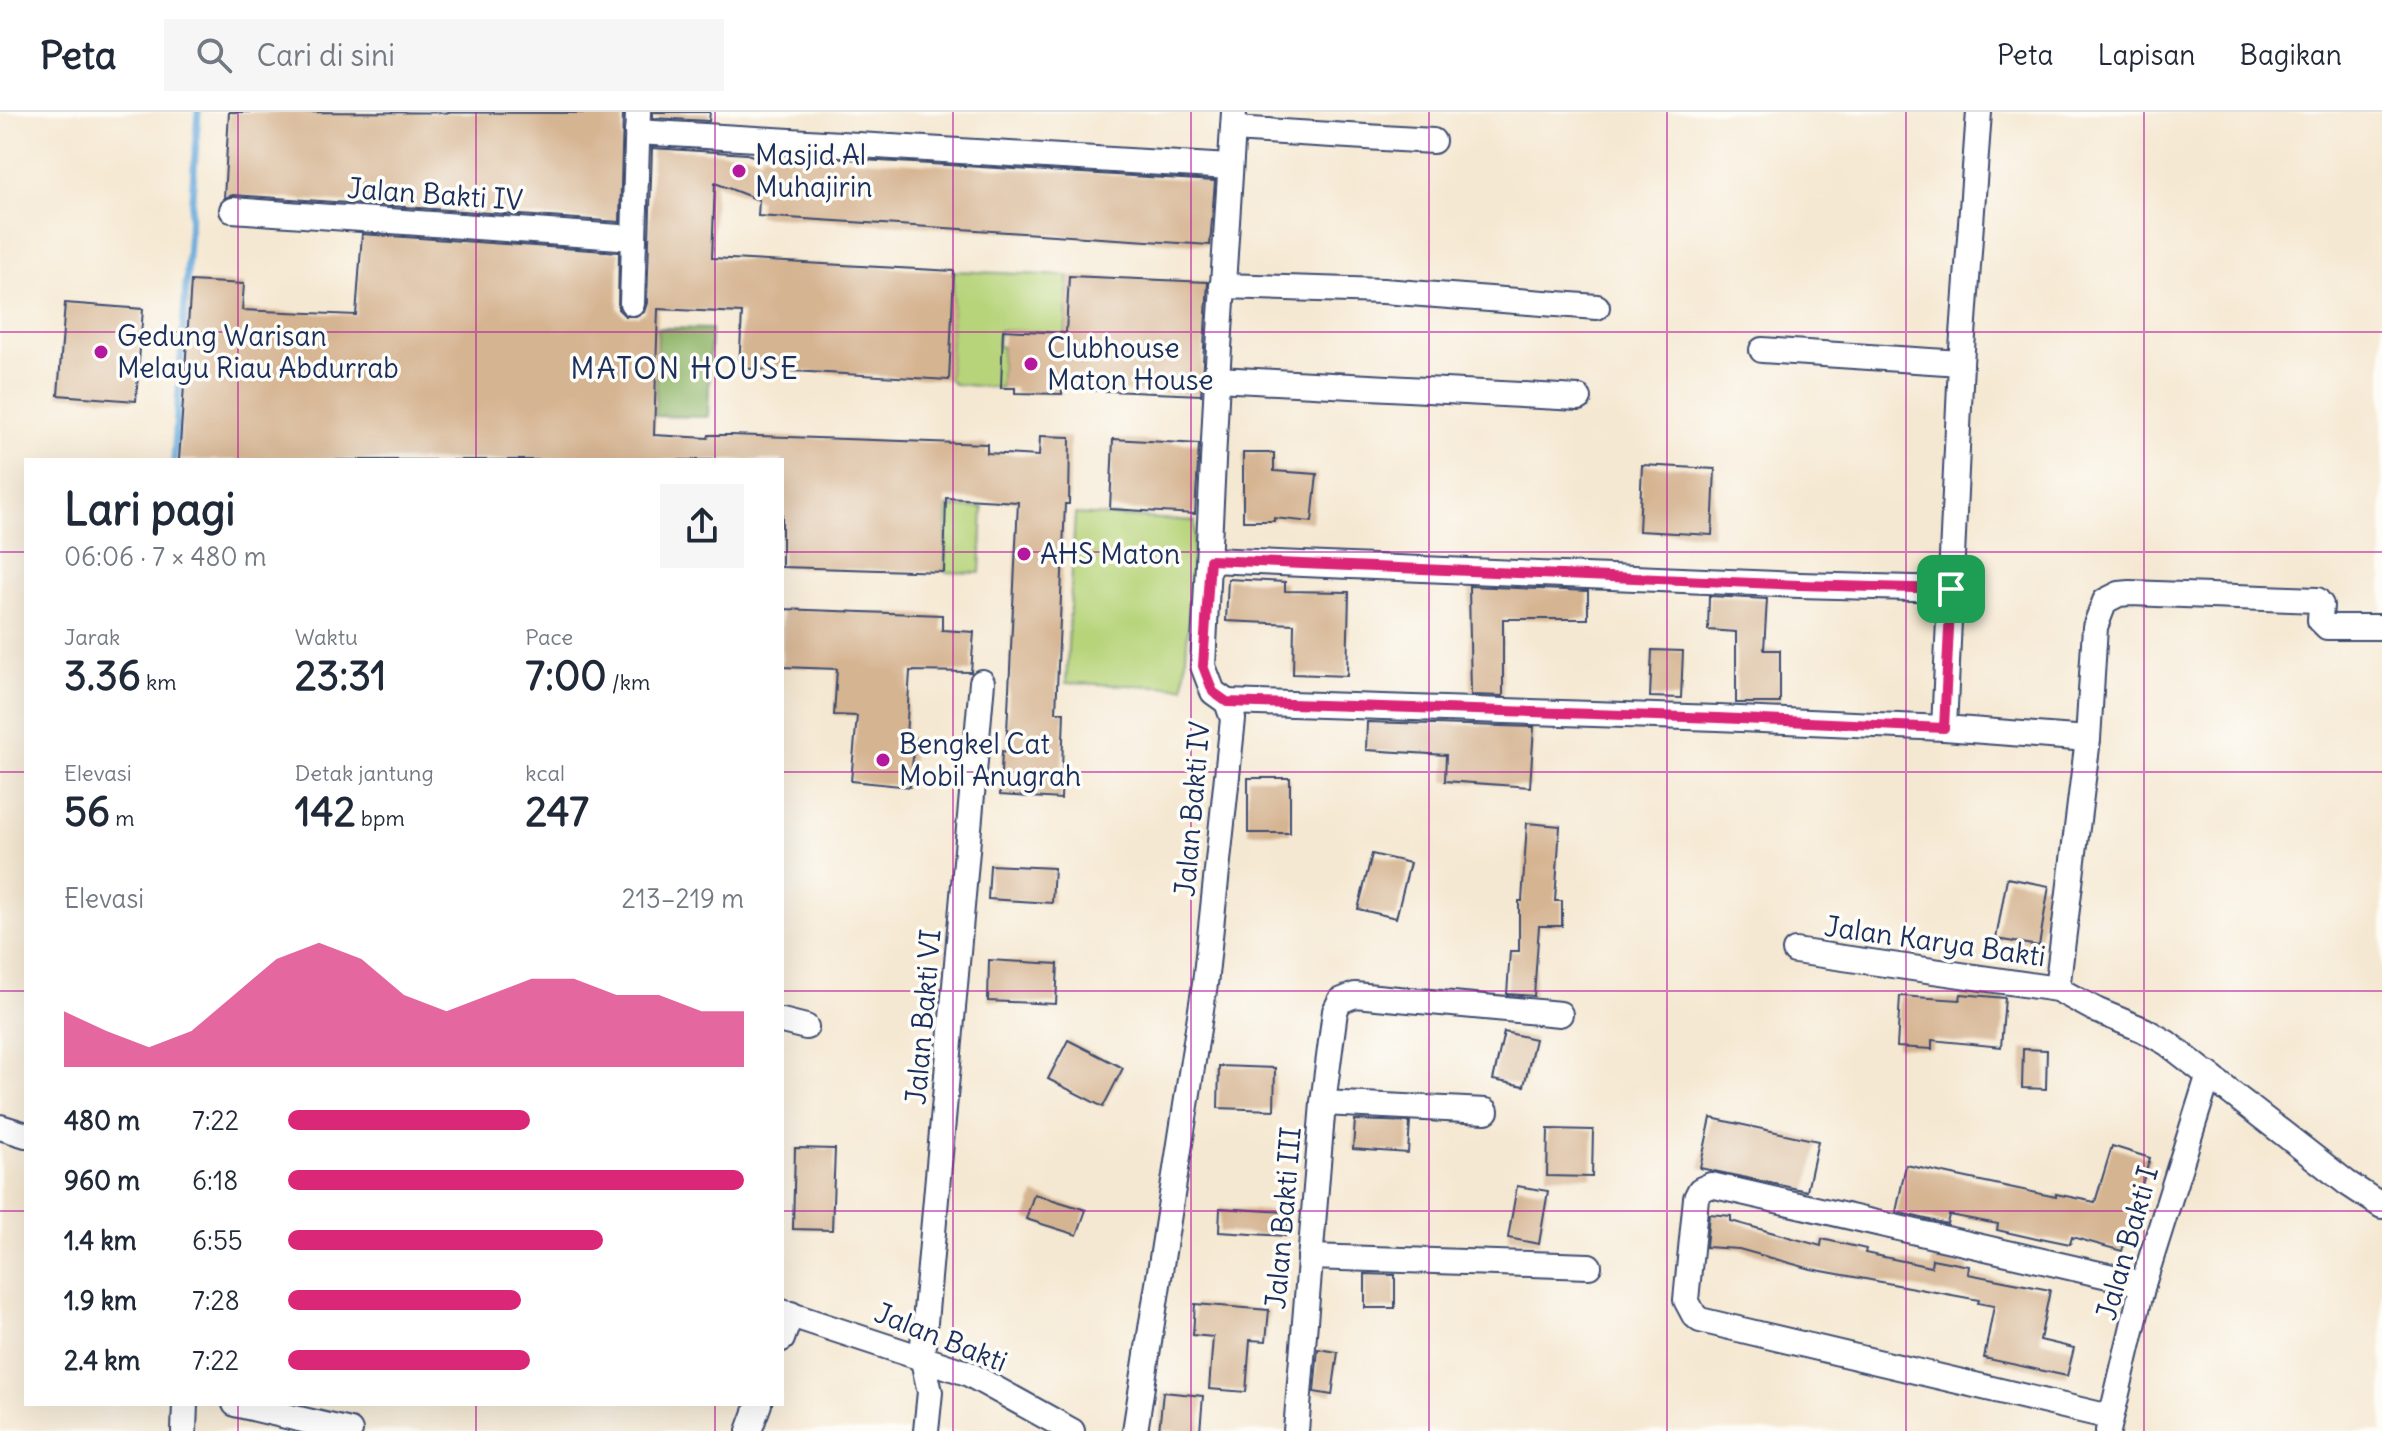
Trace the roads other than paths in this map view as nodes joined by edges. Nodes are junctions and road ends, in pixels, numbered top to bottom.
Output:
1 (1979, 112) edge
2 (1234, 121) edge
3 (638, 122) edge
4 (1433, 141) dead end
5 (1230, 167) junction
6 (232, 210) dead end
7 (634, 238) junction
8 (1222, 286) junction
9 (632, 303) dead end
10 (1597, 307) dead end
11 (1762, 350) dead end
12 (1961, 363) junction
13 (1217, 379) junction
14 (1579, 398) dead end
15 (1210, 560) junction
16 (1951, 589) junction
17 (2382, 627) edge
18 (982, 682) dead end
19 (1227, 702) junction
20 (1944, 728) junction
21 (2088, 739) junction
22 (1795, 951) dead end
23 (2057, 989) junction
24 (1560, 1014) dead end
25 (2209, 1074) junction
26 (1323, 1103) junction
27 (1486, 1111) dead end
28 (0, 1127) edge
29 (24, 1134) edge
30 (2382, 1206) edge
31 (1310, 1257) junction
32 (1589, 1266) dead end
33 (2143, 1284) junction
34 (786, 1313) edge
35 (922, 1356) junction
36 (185, 1406) edge
37 (244, 1406) edge
38 (758, 1406) edge
39 (2109, 1424) edge
40 (184, 1431) edge
41 (350, 1431) edge
42 (749, 1431) edge
43 (926, 1431) edge
44 (1072, 1431) edge
45 (1135, 1431) edge
46 (1296, 1431) edge

1 - 12 street
2 - 4 street
2 - 5 street, Jalan Bakti IV
3 - 5 street
3 - 7 street
5 - 8 street, Jalan Bakti IV
6 - 7 street, Jalan Bakti IV
7 - 9 street
8 - 10 street
8 - 13 street, Jalan Bakti IV
11 - 12 street
12 - 16 street
13 - 14 street
13 - 15 street, Jalan Bakti IV
15 - 16 street
15 - 19 street, Jalan Bakti IV
16 - 20 street
17 - 21 street
18 - 35 street, Jalan Bakti VI
19 - 20 street
19 - 45 street, Jalan Bakti IV
20 - 21 street
21 - 23 street
22 - 23 street, Jalan Karya Bakti
23 - 25 street, Jalan Karya Bakti
24 - 26 street, Jalan Bakti III
25 - 30 street, Jalan Karya Bakti
25 - 33 street, Jalan Bakti I
26 - 27 street
26 - 31 street, Jalan Bakti III
28 - 29 street
31 - 32 street
31 - 46 street, Jalan Bakti III
33 - 39 street, Jalan Bakti I
33 - 39 street
34 - 35 street, Jalan Bakti
35 - 43 street, Jalan Bakti VI
35 - 44 street, Jalan Bakti
36 - 40 street
37 - 41 street
38 - 42 street

